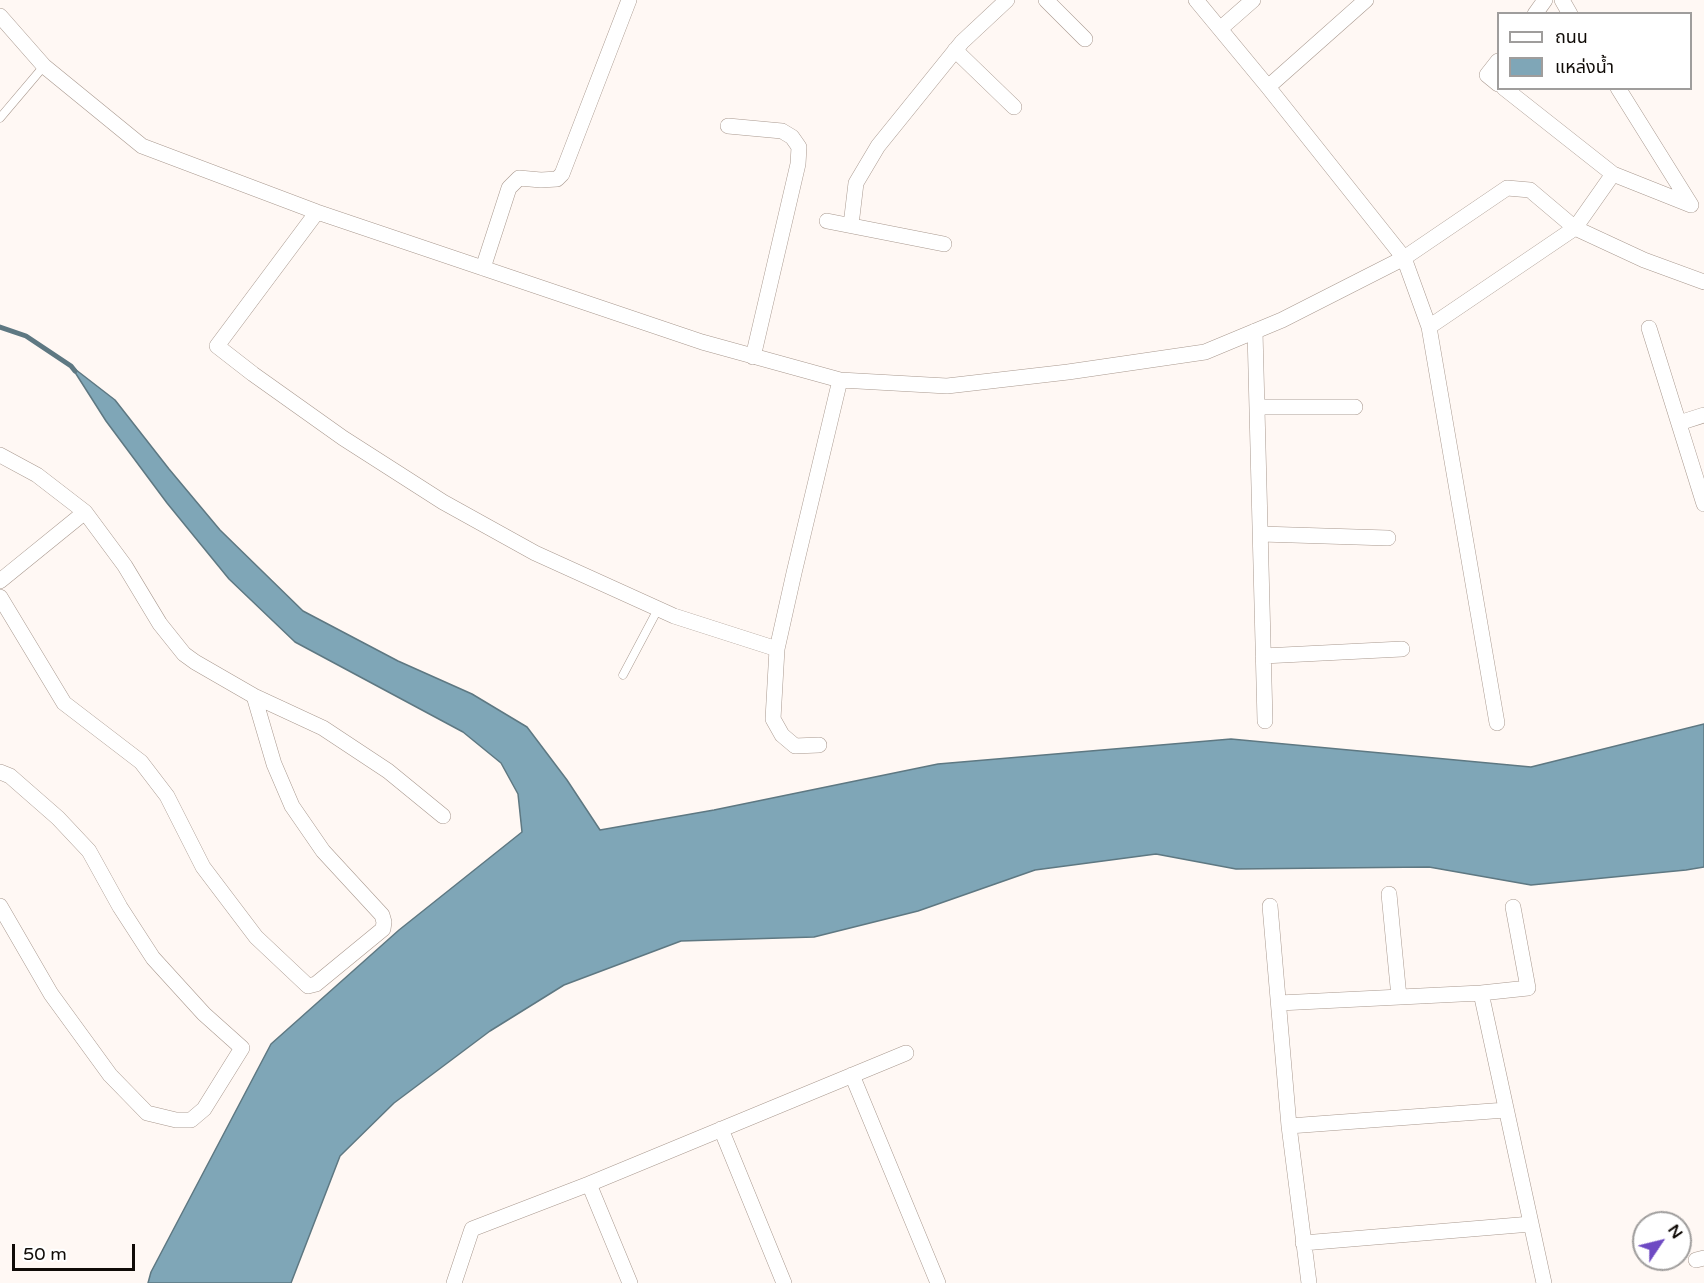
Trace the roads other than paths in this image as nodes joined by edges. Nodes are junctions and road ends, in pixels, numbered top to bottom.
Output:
1 (629, 0) edge
2 (1007, 0) edge
3 (1046, 0) edge
4 (1196, 0) edge
5 (1253, 0) edge
6 (1366, 0) edge
7 (1, 19) edge
8 (1220, 29) junction
9 (1084, 39) dead end
10 (955, 50) junction
11 (1497, 62) edge
12 (44, 66) junction
13 (1497, 83) edge
14 (1268, 87) junction
15 (1507, 90) edge
16 (1619, 90) edge
17 (1014, 107) dead end
18 (0, 118) edge
19 (728, 126) dead end
20 (1613, 174) junction
21 (317, 213) junction
22 (827, 221) dead end
23 (851, 225) junction
24 (1575, 228) junction
25 (944, 244) dead end
26 (1404, 258) junction
27 (483, 268) junction
28 (1704, 282) edge
29 (1429, 327) junction
30 (1649, 328) dead end
31 (1255, 331) junction
32 (753, 357) junction
33 (840, 380) junction
34 (1257, 407) junction
35 (1355, 407) dead end
36 (1704, 415) edge
37 (1679, 423) junction
38 (0, 455) edge
39 (1704, 504) edge
40 (85, 512) junction
41 (1261, 534) junction
42 (1388, 538) dead end
43 (0, 581) edge
44 (0, 597) edge
45 (658, 609) junction
46 (777, 649) junction
47 (1402, 649) dead end
48 (1263, 656) junction
49 (622, 675) dead end
50 (254, 696) junction
51 (1265, 720) dead end
52 (1497, 723) dead end
53 (819, 746) dead end
54 (0, 771) edge
55 (443, 816) dead end
56 (1389, 894) dead end
57 (0, 906) edge
58 (1270, 906) dead end
59 (1513, 908) dead end
60 (1481, 993) junction
61 (1400, 997) junction
62 (1280, 1003) junction
63 (906, 1053) dead end
64 (852, 1075) junction
65 (1506, 1110) junction
66 (1289, 1126) junction
67 (721, 1129) junction
68 (589, 1184) junction
69 (1531, 1224) junction
70 (1303, 1244) junction
71 (454, 1282) edge
72 (630, 1283) edge
73 (784, 1283) edge
74 (938, 1283) edge
75 (1309, 1283) edge
76 (1544, 1283) edge

1 - 27 street
2 - 10 street
3 - 9 street
4 - 8 street
5 - 8 street
6 - 14 street
7 - 12 street
8 - 14 street
10 - 17 street
10 - 23 street
11 - 13 street
12 - 18 lane
12 - 21 street
14 - 26 street
15 - 20 street
16 - 20 street
19 - 32 street
20 - 24 street
21 - 27 street
21 - 45 street
22 - 23 street
23 - 25 street
24 - 26 street
24 - 28 street
24 - 29 street
26 - 29 street
26 - 31 street
27 - 32 street
29 - 52 street
30 - 37 street
31 - 33 street
31 - 34 street
32 - 33 street
33 - 46 street
34 - 35 street
34 - 41 street
36 - 37 street
37 - 39 street
38 - 40 street
40 - 43 street
40 - 50 street
41 - 42 street
41 - 48 street
44 - 50 street
45 - 46 street
45 - 49 lane
46 - 53 street
47 - 48 street
48 - 51 street
50 - 55 street
54 - 57 street
56 - 61 street
58 - 62 street
59 - 60 street
60 - 61 street
60 - 65 street
61 - 62 street
62 - 66 street
63 - 64 street
64 - 67 street
64 - 74 street
65 - 66 street
65 - 69 street
66 - 70 street
67 - 68 street
67 - 73 street
68 - 71 street
68 - 72 street
69 - 70 street
69 - 76 street
70 - 75 street

